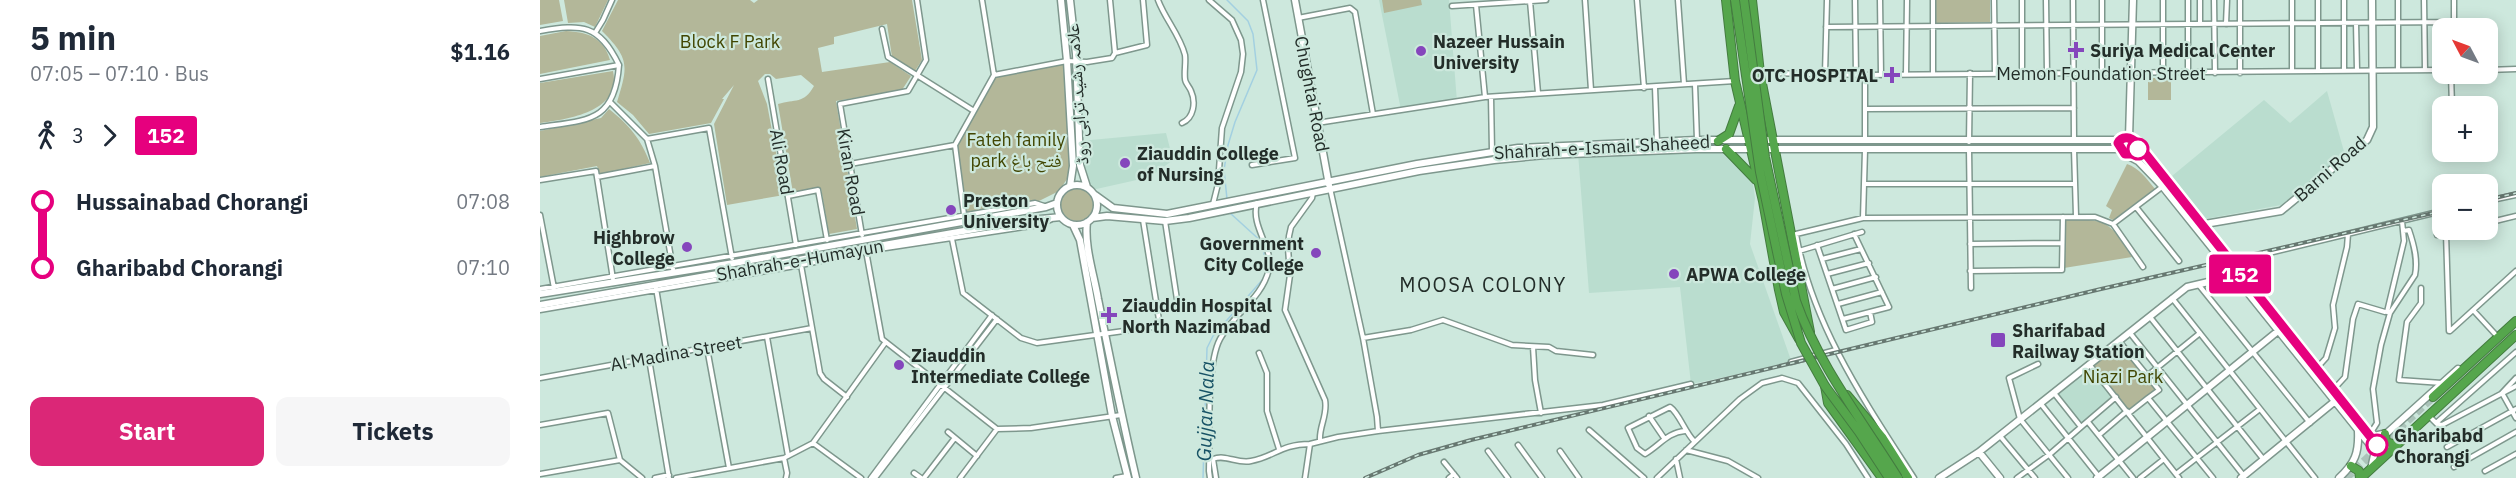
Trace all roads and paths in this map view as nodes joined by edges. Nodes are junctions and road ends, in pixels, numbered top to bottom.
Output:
1 (612, 0) edge
2 (917, 0) edge
3 (982, 0) edge
4 (1061, 0) edge
5 (1070, 0) edge
6 (1110, 0) edge
7 (1143, 0) edge
8 (1158, 0) edge
9 (1209, 0) edge
10 (1263, 0) edge
11 (1295, 0) edge
12 (1546, 0) edge
13 (1585, 0) edge
14 (1637, 0) edge
15 (1678, 0) edge
16 (1726, 0) edge
17 (1735, 0) edge
18 (1744, 0) edge
19 (1752, 0) edge
20 (1827, 0) edge
21 (1855, 0) edge
22 (1880, 0) edge
23 (1907, 0) edge
24 (1933, 0) edge
25 (1994, 0) edge
26 (2022, 0) edge
27 (2046, 0) edge
28 (2073, 0) edge
29 (2102, 0) edge
30 (2133, 0) edge
31 (2163, 0) edge
32 (2188, 0) edge
33 (2200, 0) edge
34 (2214, 0) edge
35 (2227, 0) edge
36 (2240, 0) edge
37 (2292, 0) edge
38 (2318, 0) edge
39 (2344, 0) edge
40 (2372, 0) edge
41 (2398, 0) edge
42 (2424, 0) edge
43 (2454, 0) edge
44 (1530, 1) edge
45 (1476, 5) junction
46 (1452, 6) dead end
47 (1298, 18) junction
48 (2454, 18) edge
49 (2398, 22) junction
50 (2424, 22) junction
51 (2432, 22) edge
52 (2344, 23) junction
53 (2356, 23) junction
54 (2372, 23) junction
55 (2188, 24) junction
56 (2200, 24) junction
57 (2214, 24) junction
58 (2226, 24) junction
59 (2241, 24) junction
60 (2292, 24) junction
61 (2318, 24) junction
62 (2133, 25) junction
63 (2164, 25) junction
64 (1933, 26) junction
65 (1994, 26) junction
66 (2022, 26) junction
67 (2046, 26) junction
68 (2073, 26) junction
69 (2102, 26) junction
70 (1826, 27) junction
71 (1856, 27) junction
72 (1881, 27) junction
73 (1907, 27) junction
74 (882, 29) dead end
75 (540, 31) edge
76 (595, 33) junction
77 (1115, 53) junction
78 (1067, 61) junction
79 (1077, 61) junction
80 (619, 65) junction
81 (2516, 69) edge
82 (2344, 70) junction
83 (2356, 70) junction
84 (2373, 70) junction
85 (2398, 70) junction
86 (2425, 70) junction
87 (2432, 70) edge
88 (2498, 70) edge
89 (2292, 71) junction
90 (2318, 71) junction
91 (2215, 72) junction
92 (2240, 72) junction
93 (1760, 73) junction
94 (1933, 73) junction
95 (1970, 73) junction
96 (1995, 73) junction
97 (2022, 73) junction
98 (2047, 73) junction
99 (2102, 73) junction
100 (2132, 73) junction
101 (2163, 73) junction
102 (2188, 73) junction
103 (1825, 74) junction
104 (1881, 74) junction
105 (1906, 74) junction
106 (2074, 74) junction
107 (994, 75) junction
108 (1856, 75) junction
109 (1865, 75) junction
110 (918, 77) junction
111 (540, 79) edge
112 (768, 79) dead end
113 (1735, 81) junction
114 (1684, 84) junction
115 (1695, 84) junction
116 (1655, 87) junction
117 (1644, 88) junction
118 (1591, 90) junction
119 (1538, 93) junction
120 (1491, 97) junction
121 (1485, 98) junction
122 (610, 102) junction
123 (1740, 102) junction
124 (2074, 108) junction
125 (1865, 109) junction
126 (1970, 109) junction
127 (974, 111) junction
128 (1373, 114) junction
129 (1182, 123) dead end
130 (1317, 123) junction
131 (540, 128) edge
132 (2129, 138) junction
133 (648, 139) junction
134 (1697, 140) junction
135 (2119, 140) junction
136 (1718, 141) junction
137 (1773, 141) junction
138 (2074, 141) junction
139 (1657, 142) junction
140 (1865, 142) junction
141 (955, 145) junction
142 (1969, 145) junction
143 (2138, 145) junction
144 (1748, 146) junction
145 (1726, 149) junction
146 (2074, 149) junction
147 (1775, 150) junction
148 (1865, 150) junction
149 (1492, 151) junction
150 (2122, 151) junction
151 (850, 164) junction
152 (1252, 165) dead end
153 (655, 166) junction
154 (597, 177) junction
155 (540, 180) edge
156 (1329, 181) junction
157 (1757, 181) junction
158 (1864, 184) junction
159 (1970, 184) junction
160 (2074, 184) junction
161 (1070, 186) junction
162 (1087, 187) junction
163 (2163, 187) junction
164 (1330, 188) junction
165 (1313, 193) junction
166 (1095, 195) junction
167 (2516, 195) edge
168 (788, 196) junction
169 (2498, 199) edge
170 (1252, 202) junction
171 (1057, 203) junction
172 (2136, 207) junction
173 (1213, 209) junction
174 (2432, 214) edge
175 (540, 215) edge
176 (1970, 216) junction
177 (2076, 216) junction
178 (2516, 216) edge
179 (2063, 217) junction
180 (964, 218) junction
181 (1058, 218) junction
182 (1863, 218) junction
183 (1090, 220) junction
184 (1143, 220) junction
185 (2498, 220) edge
186 (1165, 221) junction
187 (2402, 221) junction
188 (2113, 224) junction
189 (1073, 225) junction
190 (2198, 226) junction
191 (966, 231) junction
192 (2403, 231) junction
193 (1862, 232) dead end
194 (1854, 234) junction
195 (2348, 234) junction
196 (863, 236) junction
197 (952, 239) junction
198 (827, 240) junction
199 (2446, 240) edge
200 (2062, 243) junction
201 (1970, 244) junction
202 (796, 245) junction
203 (1817, 245) junction
204 (1861, 249) junction
205 (866, 251) junction
206 (1799, 251) junction
207 (1822, 259) junction
208 (733, 260) junction
209 (2179, 261) dead end
210 (1869, 263) junction
211 (2229, 264) junction
212 (801, 265) junction
213 (2143, 267) dead end
214 (673, 270) junction
215 (1970, 271) junction
216 (2516, 271) edge
217 (1827, 274) junction
218 (2234, 276) junction
219 (1876, 278) junction
220 (613, 279) junction
221 (2198, 284) junction
222 (656, 287) junction
223 (1971, 288) dead end
224 (2421, 288) dead end
225 (540, 289) edge
226 (554, 289) junction
227 (1832, 289) junction
228 (1882, 292) junction
229 (540, 294) edge
230 (2172, 298) junction
231 (556, 302) junction
232 (1838, 304) junction
233 (540, 305) edge
234 (540, 310) edge
235 (1158, 310) junction
236 (2473, 310) junction
237 (1870, 312) junction
238 (2388, 312) junction
239 (992, 315) junction
240 (2150, 316) junction
241 (997, 319) junction
242 (1843, 319) junction
243 (2516, 320) edge
244 (812, 328) junction
245 (2278, 331) junction
246 (1105, 332) junction
247 (2129, 332) junction
248 (1096, 333) junction
249 (2200, 333) junction
250 (1810, 334) junction
251 (2496, 335) junction
252 (767, 336) junction
253 (2516, 336) edge
254 (1363, 338) junction
255 (2119, 341) junction
256 (1802, 343) junction
257 (885, 344) junction
258 (1533, 347) junction
259 (707, 348) junction
260 (1836, 350) junction
261 (2177, 351) junction
262 (2253, 352) junction
263 (2516, 352) edge
264 (1259, 353) dead end
265 (667, 355) junction
266 (1593, 355) dead end
267 (649, 359) junction
268 (1791, 362) dead end
269 (2038, 364) dead end
270 (2089, 364) junction
271 (2157, 368) junction
272 (2316, 369) junction
273 (2229, 371) junction
274 (2147, 376) junction
275 (540, 378) edge
276 (2516, 378) edge
277 (1835, 383) junction
278 (2442, 383) junction
279 (940, 384) junction
280 (1691, 384) dead end
281 (1825, 386) junction
282 (2516, 386) edge
283 (945, 388) junction
284 (2207, 389) junction
285 (2333, 390) junction
286 (2053, 392) junction
287 (2502, 393) junction
288 (847, 397) junction
289 (2433, 397) tunnel mouth
290 (2116, 398) junction
291 (2148, 398) junction
292 (2334, 402) junction
293 (2040, 403) junction
294 (2187, 405) junction
295 (2259, 409) junction
296 (2514, 410) edge
297 (2128, 412) junction
298 (1541, 413) junction
299 (1120, 414) junction
300 (2428, 415) junction
301 (1112, 416) junction
302 (1649, 416) junction
303 (2516, 418) edge
304 (2020, 419) junction
305 (2168, 421) junction
306 (2088, 422) junction
307 (2310, 423) junction
308 (2436, 423) junction
309 (540, 425) edge
310 (2237, 426) junction
311 (2081, 427) junction
312 (997, 429) junction
313 (1589, 430) dead end
314 (1378, 431) junction
315 (1685, 431) junction
316 (948, 432) dead end
317 (2364, 432) junction
318 (2516, 432) edge
319 (2385, 434) junction
320 (2000, 435) junction
321 (2099, 435) junction
322 (2148, 437) junction
323 (1664, 438) junction
324 (954, 439) junction
325 (2069, 439) junction
326 (1320, 440) junction
327 (1694, 441) junction
328 (2217, 442) junction
329 (2286, 442) junction
330 (813, 443) junction
331 (1310, 444) junction
332 (1518, 445) dead end
333 (2395, 446) junction
334 (2447, 447) dead end
335 (1280, 449) junction
336 (1685, 450) junction
337 (1488, 451) dead end
338 (1560, 451) dead end
339 (1979, 452) junction
340 (2050, 454) junction
341 (2516, 454) edge
342 (977, 456) junction
343 (786, 457) junction
344 (1127, 458) junction
345 (2197, 458) junction
346 (1676, 459) junction
347 (2164, 459) junction
348 (620, 460) junction
349 (2119, 460) junction
350 (2264, 460) junction
351 (1444, 462) dead end
352 (2351, 466) junction
353 (2454, 467) dead end
354 (729, 468) junction
355 (2028, 469) junction
356 (2370, 469) junction
357 (2485, 471) dead end
358 (914, 473) dead end
359 (540, 474) edge
360 (1455, 476) edge
361 (2178, 476) edge
362 (669, 477) edge
363 (1128, 477) edge
364 (2242, 477) edge
365 (642, 478) edge
366 (655, 478) edge
367 (676, 478) edge
368 (786, 478) edge
369 (861, 478) edge
370 (873, 478) edge
371 (923, 478) edge
372 (960, 478) edge
373 (1116, 478) edge
374 (1136, 478) edge
375 (1210, 478) edge
376 (1216, 478) edge
377 (1305, 478) edge
378 (1449, 478) edge
379 (1508, 478) edge
380 (1542, 478) edge
381 (1579, 478) edge
382 (1644, 478) edge
383 (1657, 478) edge
384 (1680, 478) edge
385 (1758, 478) edge
386 (1868, 478) edge
387 (1882, 478) edge
388 (1889, 478) edge
389 (1898, 478) edge
390 (1908, 478) edge
391 (1914, 478) edge
392 (1940, 478) edge
393 (2000, 478) edge
394 (2017, 478) edge
395 (2035, 478) edge
396 (2068, 478) edge
397 (2099, 478) edge
398 (2133, 478) edge
399 (2140, 478) edge
400 (2213, 478) edge
401 (2315, 478) edge
402 (2339, 478) edge
403 (2360, 478) edge

1 - 76 street
2 - 110 street
3 - 107 street
4 - 78 main road, علامہ رشید ترابی روڈ
5 - 79 main road, علامہ رشید ترابی روڈ
6 - 77 street
7 - 77 street
8 - 129 street
9 - 173 street
10 - 152 street
11 - 47 main road, Chughtai Road
12 - 44 street
13 - 118 street
14 - 117 street
15 - 114 street
16 - 113 highway
17 - 256 highway, bridge
18 - 250 highway, bridge
19 - 93 highway
20 - 70 street
21 - 71 street
22 - 72 street
23 - 73 street
24 - 64 street
25 - 65 street
26 - 66 street
27 - 67 street
28 - 68 street
29 - 69 street
30 - 62 main road
31 - 63 street
32 - 55 street
33 - 56 street
34 - 57 street
35 - 58 street
36 - 59 street
37 - 60 street
38 - 61 street
39 - 52 street
40 - 54 main road, Barni Road
41 - 49 street
42 - 50 street
43 - 48 street
44 - 45 street
44 - 119 street
45 - 46 street
45 - 121 street
47 - 128 street
47 - 130 main road, Chughtai Road
49 - 50 street
49 - 54 street
49 - 85 street
50 - 51 street
50 - 86 street
52 - 53 street
52 - 61 street
52 - 82 street
53 - 54 street
53 - 83 street
54 - 84 main road, Barni Road
55 - 56 street
55 - 63 street
55 - 102 street
56 - 57 street
57 - 58 street
57 - 91 street
58 - 59 street
59 - 60 street
59 - 92 street
60 - 61 street
60 - 89 street
61 - 90 street
62 - 63 street
62 - 69 street
62 - 100 main road
63 - 101 street
64 - 65 street
64 - 73 street
64 - 94 street
65 - 66 street
65 - 96 street
66 - 67 street
66 - 97 street
67 - 68 street
67 - 98 street
68 - 69 street
68 - 106 street
69 - 99 street
70 - 71 street
70 - 103 street
71 - 72 street
71 - 108 street
72 - 73 street
72 - 104 street
73 - 105 street
74 - 110 street
75 - 76 street
76 - 80 street
77 - 79 street
78 - 79 street
78 - 107 street
78 - 161 main road, علامہ رشید ترابی روڈ
79 - 162 main road, علامہ رشید ترابی روڈ
80 - 111 street
80 - 122 street
81 - 88 street
82 - 83 street, Memon Foundation Street
82 - 90 street, Memon Foundation Street
83 - 84 street, Memon Foundation Street
84 - 85 street, Memon Foundation Street
84 - 190 main road, Barni Road
85 - 86 street, Memon Foundation Street
86 - 87 street, Memon Foundation Street
89 - 90 street, Memon Foundation Street
89 - 92 street, Memon Foundation Street
91 - 92 street, Memon Foundation Street
91 - 102 street, Memon Foundation Street
93 - 103 street, Memon Foundation Street
93 - 137 highway
94 - 95 street, Memon Foundation Street
94 - 105 street, Memon Foundation Street
95 - 96 street, Memon Foundation Street
95 - 126 street
96 - 97 street, Memon Foundation Street
97 - 98 street, Memon Foundation Street
98 - 106 street, Memon Foundation Street
99 - 100 street, Memon Foundation Street
99 - 106 street, Memon Foundation Street
100 - 101 street, Memon Foundation Street
100 - 132 main road
101 - 102 street, Memon Foundation Street
103 - 108 street, Memon Foundation Street
104 - 105 street, Memon Foundation Street
104 - 109 street, Memon Foundation Street
106 - 124 street
107 - 127 street
108 - 109 street, Memon Foundation Street
109 - 125 street
110 - 127 street
110 - 151 street, Kiran Road
112 - 168 street, Ali Road
113 - 115 street
113 - 123 highway
114 - 115 street
114 - 116 street
115 - 134 street
116 - 117 street
116 - 139 street
117 - 118 street
118 - 119 street
119 - 120 street
120 - 121 street
120 - 149 street
121 - 128 street
122 - 131 street
122 - 133 street
123 - 136 highway
123 - 144 highway
124 - 126 street
124 - 138 street
125 - 126 street
125 - 140 street
126 - 142 street
127 - 141 street
128 - 130 street
130 - 156 main road, Chughtai Road
132 - 135 main road, Shahrah-e-Ismail Shaheed
132 - 143 main road
133 - 153 street
133 - 208 street
134 - 136 main road, Shahrah-e-Ismail Shaheed
134 - 139 main road, Shahrah-e-Ismail Shaheed
135 - 138 main road, Shahrah-e-Ismail Shaheed
135 - 150 main road
136 - 144 main road, Shahrah-e-Ismail Shaheed
137 - 140 main road, Shahrah-e-Ismail Shaheed
137 - 144 main road, Shahrah-e-Ismail Shaheed
137 - 147 highway
138 - 142 main road, Shahrah-e-Ismail Shaheed
139 - 149 main road, Shahrah-e-Ismail Shaheed
140 - 142 main road, Shahrah-e-Ismail Shaheed
141 - 151 street
141 - 180 street
142 - 146 main road, Shahrah-e-Ismail Shaheed
142 - 148 main road, Shahrah-e-Ismail Shaheed
142 - 159 street
143 - 150 main road
143 - 190 main road
144 - 145 main road, Shahrah-e-Ismail Shaheed
144 - 147 main road, Shahrah-e-Ismail Shaheed
144 - 157 highway
145 - 157 highway
145 - 164 main road, Shahrah-e-Ismail Shaheed
146 - 150 main road, Shahrah-e-Ismail Shaheed
146 - 160 street
147 - 148 main road, Shahrah-e-Ismail Shaheed
147 - 250 highway, bridge
148 - 158 street
149 - 156 main road, Shahrah-e-Ismail Shaheed
150 - 163 main road
151 - 196 street, Kiran Road
153 - 154 street
153 - 214 street
154 - 155 street
154 - 220 street
156 - 164 main road, Chughtai Road
156 - 170 main road, Shahrah-e-Ismail Shaheed
157 - 256 highway, bridge
158 - 159 street
158 - 182 street
159 - 160 street
159 - 176 street
160 - 177 street
161 - 162 main road
161 - 171 main road
162 - 166 main road
163 - 172 street
163 - 190 main road
164 - 165 main road, Shahrah-e-Ismail Shaheed
164 - 254 street
165 - 170 main road, Shahrah-e-Ismail Shaheed
165 - 326 street
166 - 173 main road, Shahrah-e-Ismail Shaheed
166 - 183 main road
167 - 169 street
168 - 198 street
168 - 202 street, Ali Road
170 - 173 main road, Shahrah-e-Ismail Shaheed
170 - 173 main road, Shahrah-e-Ismail Shaheed
170 - 375 street
171 - 180 main road, Shahrah-e-Humayun
171 - 181 main road
172 - 188 street
172 - 209 street
173 - 186 main road, Shahrah-e-Ismail Shaheed
174 - 187 street
175 - 226 street
176 - 179 street
176 - 182 street
176 - 201 street
177 - 179 street
177 - 188 street
178 - 185 street
179 - 200 street
180 - 191 street
180 - 196 main road, Shahrah-e-Humayun
181 - 189 main road
181 - 191 main road, Shahrah-e-Humayun
181 - 197 street
182 - 206 street
183 - 184 main road, Shahrah-e-Ismail Shaheed
183 - 189 main road
183 - 246 main road
184 - 186 main road, Shahrah-e-Ismail Shaheed
184 - 235 street
186 - 235 street
187 - 192 street
187 - 195 street
188 - 213 street
189 - 248 main road
190 - 211 main road
191 - 222 main road, Shahrah-e-Humayun
192 - 238 street
192 - 238 street
193 - 194 street
194 - 203 street
194 - 204 street
195 - 211 street
195 - 272 street
196 - 198 street
196 - 208 main road, Shahrah-e-Humayun
197 - 205 street
197 - 239 street
198 - 202 street
199 - 236 street
200 - 201 street
200 - 215 street
201 - 215 street
202 - 208 street
203 - 206 street
203 - 207 street
204 - 207 street
204 - 210 street
205 - 212 street
205 - 257 street
206 - 260 street
207 - 217 street
208 - 214 main road, Shahrah-e-Humayun
210 - 217 street
210 - 219 street
211 - 218 main road
211 - 272 main road
212 - 222 street
212 - 244 street
214 - 220 main road, Shahrah-e-Humayun
215 - 223 street
216 - 236 street
217 - 227 street
218 - 221 main road
218 - 245 main road
219 - 227 street
219 - 228 street
220 - 226 main road, Shahrah-e-Humayun
221 - 230 main road
221 - 262 street
222 - 231 main road, Shahrah-e-Humayun
222 - 234 street
222 - 265 street
224 - 278 street
225 - 226 street
226 - 229 main road, Shahrah-e-Humayun
226 - 231 main road
227 - 232 street
228 - 232 street
228 - 237 street
230 - 240 main road
230 - 249 street
231 - 233 main road, Shahrah-e-Humayun
232 - 242 street
235 - 246 street
236 - 251 street
237 - 242 street
237 - 242 street
238 - 285 street
238 - 317 street
239 - 241 street
239 - 279 street
240 - 247 main road
240 - 261 street
241 - 248 street
241 - 283 street
243 - 251 main road
243 - 289 highway
244 - 252 street, Al Madina Street
244 - 288 street
245 - 262 main road
245 - 292 main road
246 - 248 street
246 - 299 main road
247 - 255 main road
247 - 271 street
248 - 301 main road
249 - 261 street
249 - 273 street
250 - 277 highway, bridge
251 - 278 main road
252 - 259 street, Al Madina Street
252 - 343 street
253 - 300 highway
254 - 258 street
254 - 314 street
255 - 270 main road
255 - 274 street
256 - 281 highway, bridge
257 - 279 street
257 - 288 street
258 - 266 street
258 - 298 street
259 - 265 street, Al Madina Street
259 - 354 street
260 - 268 street
260 - 391 street
261 - 271 street
261 - 284 street
262 - 273 main road
262 - 307 street
263 - 308 street
264 - 335 street
265 - 267 street, Al Madina Street
267 - 275 street, Al Madina Street
267 - 362 street
269 - 304 street
270 - 286 main road
270 - 290 street
271 - 274 street
271 - 294 street
272 - 285 main road
273 - 284 main road
273 - 295 street
274 - 291 street
276 - 287 street
277 - 389 highway, bridge
277 - 390 highway, bridge
278 - 319 main road
279 - 283 street
279 - 370 street
280 - 298 street
281 - 387 highway
281 - 388 highway, bridge
282 - 287 street
283 - 312 street
283 - 370 street
284 - 294 main road
284 - 310 street
285 - 317 main road
286 - 293 main road
286 - 311 street
287 - 296 street
287 - 308 street
288 - 330 street
290 - 297 street
290 - 306 street
291 - 297 street
291 - 305 street
292 - 307 main road
292 - 317 main road
293 - 304 main road
293 - 325 street
294 - 305 main road
294 - 328 street
295 - 310 street
295 - 329 street
296 - 303 street
296 - 334 street
297 - 321 street
297 - 322 street
298 - 314 street
299 - 301 street
299 - 344 main road
300 - 308 street
300 - 333 highway
301 - 312 street
301 - 344 main road
302 - 315 street
302 - 323 street
302 - 323 street
304 - 320 main road
304 - 340 street
305 - 322 main road
305 - 345 street
306 - 311 street
306 - 321 street
307 - 329 main road
309 - 348 street
310 - 328 street
310 - 350 street
311 - 325 street
312 - 342 street
313 - 382 street
314 - 326 street
315 - 323 street
315 - 327 street
316 - 324 street
317 - 319 main road
317 - 333 main road
317 - 352 main road
317 - 356 main road
318 - 353 street
319 - 333 highway
320 - 339 main road
320 - 355 street
321 - 349 street
322 - 347 street
322 - 349 main road
324 - 342 street
324 - 371 street
325 - 340 street
325 - 397 street
326 - 331 street
327 - 336 street
327 - 386 street
328 - 345 street
328 - 364 street
329 - 350 main road
329 - 401 street
330 - 343 street
330 - 369 street
331 - 335 street
331 - 377 street
332 - 380 street
333 - 356 highway
335 - 376 street
336 - 346 street
336 - 385 street
337 - 379 street
338 - 381 street
339 - 392 main road
339 - 393 main road
340 - 355 street
340 - 396 street
341 - 357 street
342 - 372 street
343 - 354 street
343 - 368 street
344 - 363 main road
344 - 374 main road
345 - 361 street
345 - 400 street
346 - 383 street
346 - 384 street
347 - 361 street
347 - 399 street
348 - 359 street
348 - 365 street
349 - 397 main road
349 - 398 street
350 - 364 main road
351 - 360 street
352 - 402 main road
352 - 403 highway
354 - 367 street
355 - 394 street
355 - 395 street
356 - 403 highway
358 - 371 street
360 - 378 street
362 - 366 street
363 - 373 street

